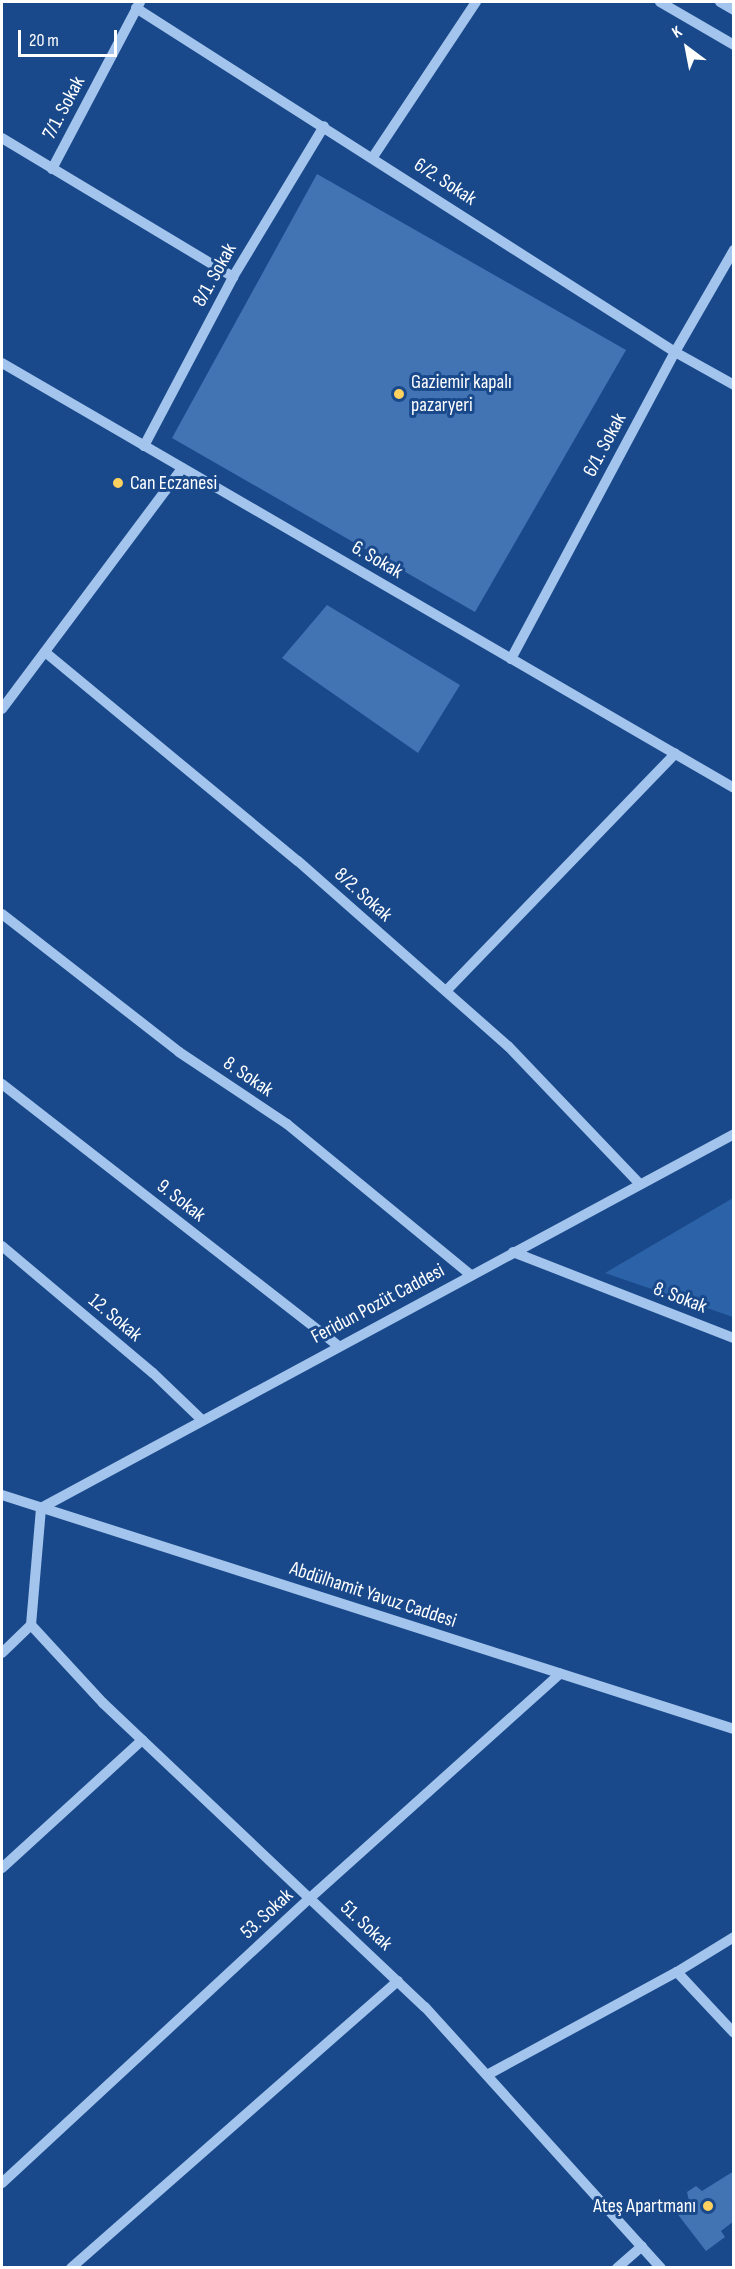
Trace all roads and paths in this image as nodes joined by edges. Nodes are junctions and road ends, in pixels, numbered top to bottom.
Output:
1 (476, 2) edge
2 (660, 2) edge
3 (720, 2) edge
4 (138, 5) edge
5 (734, 10) edge
6 (734, 45) edge
7 (324, 126) junction
8 (2, 138) edge
9 (373, 157) junction
10 (52, 169) junction
11 (734, 250) edge
12 (233, 278) junction
13 (675, 352) junction
14 (2, 363) edge
15 (734, 385) edge
16 (144, 446) junction
17 (182, 468) junction
18 (45, 652) junction
19 (511, 659) junction
20 (2, 709) edge
21 (675, 754) junction
22 (734, 788) edge
23 (2, 914) edge
24 (446, 991) junction
25 (2, 1084) edge
26 (734, 1134) edge
27 (640, 1184) junction
28 (2, 1246) edge
29 (513, 1252) junction
30 (471, 1275) junction
31 (734, 1338) edge
32 (338, 1346) junction
33 (202, 1420) junction
34 (2, 1495) edge
35 (41, 1508) junction
36 (31, 1625) junction
37 (2, 1653) edge
38 (560, 1674) junction
39 (734, 1729) edge
40 (142, 1740) junction
41 (2, 1868) edge
42 (310, 1898) junction
43 (734, 1937) edge
44 (677, 1972) junction
45 (398, 1981) junction
46 (734, 2033) edge
47 (487, 2075) junction
48 (2, 2183) edge
49 (642, 2246) junction
50 (71, 2268) edge
51 (617, 2268) edge
52 (661, 2268) edge

1 - 9 street
2 - 6 street
3 - 5 street
4 - 7 street, 6/2. Sokak
4 - 10 street, 7/1. Sokak
7 - 9 street, 6/2. Sokak
7 - 12 street, 8/1. Sokak
8 - 10 street
9 - 13 street, 6/2. Sokak
10 - 12 street
11 - 13 street, 6/1. Sokak
12 - 16 street, 8/1. Sokak
13 - 15 street, 6/2. Sokak
13 - 19 street, 6/1. Sokak
14 - 16 street, 6. Sokak
16 - 17 street, 6. Sokak
17 - 18 street
17 - 19 street, 6. Sokak
18 - 20 street
18 - 24 street, 8/2. Sokak
19 - 21 street, 6. Sokak
21 - 22 street, 6. Sokak
21 - 24 street
23 - 30 street, 8. Sokak
24 - 27 street, 8/2. Sokak
25 - 32 street, 9. Sokak
26 - 27 street, Feridun Pozüt Caddesi
27 - 29 street, Feridun Pozüt Caddesi
28 - 33 street, 12. Sokak
29 - 30 street, Feridun Pozüt Caddesi
29 - 31 street, 8. Sokak
30 - 32 street, Feridun Pozüt Caddesi
32 - 33 street, Feridun Pozüt Caddesi
33 - 35 street, Feridun Pozüt Caddesi
34 - 35 street, Abdülhamit Yavuz Caddesi
35 - 36 street
35 - 38 street, Abdülhamit Yavuz Caddesi
36 - 37 street
36 - 40 street, 51. Sokak
38 - 39 street, Abdülhamit Yavuz Caddesi
38 - 42 street, 53. Sokak
40 - 41 street
40 - 42 street, 51. Sokak
42 - 45 street, 51. Sokak
42 - 48 street, 53. Sokak
43 - 44 street
44 - 46 street
44 - 47 street
45 - 47 street, 51. Sokak
45 - 50 street
47 - 49 street, 51. Sokak
49 - 51 street
49 - 52 street, 51. Sokak

